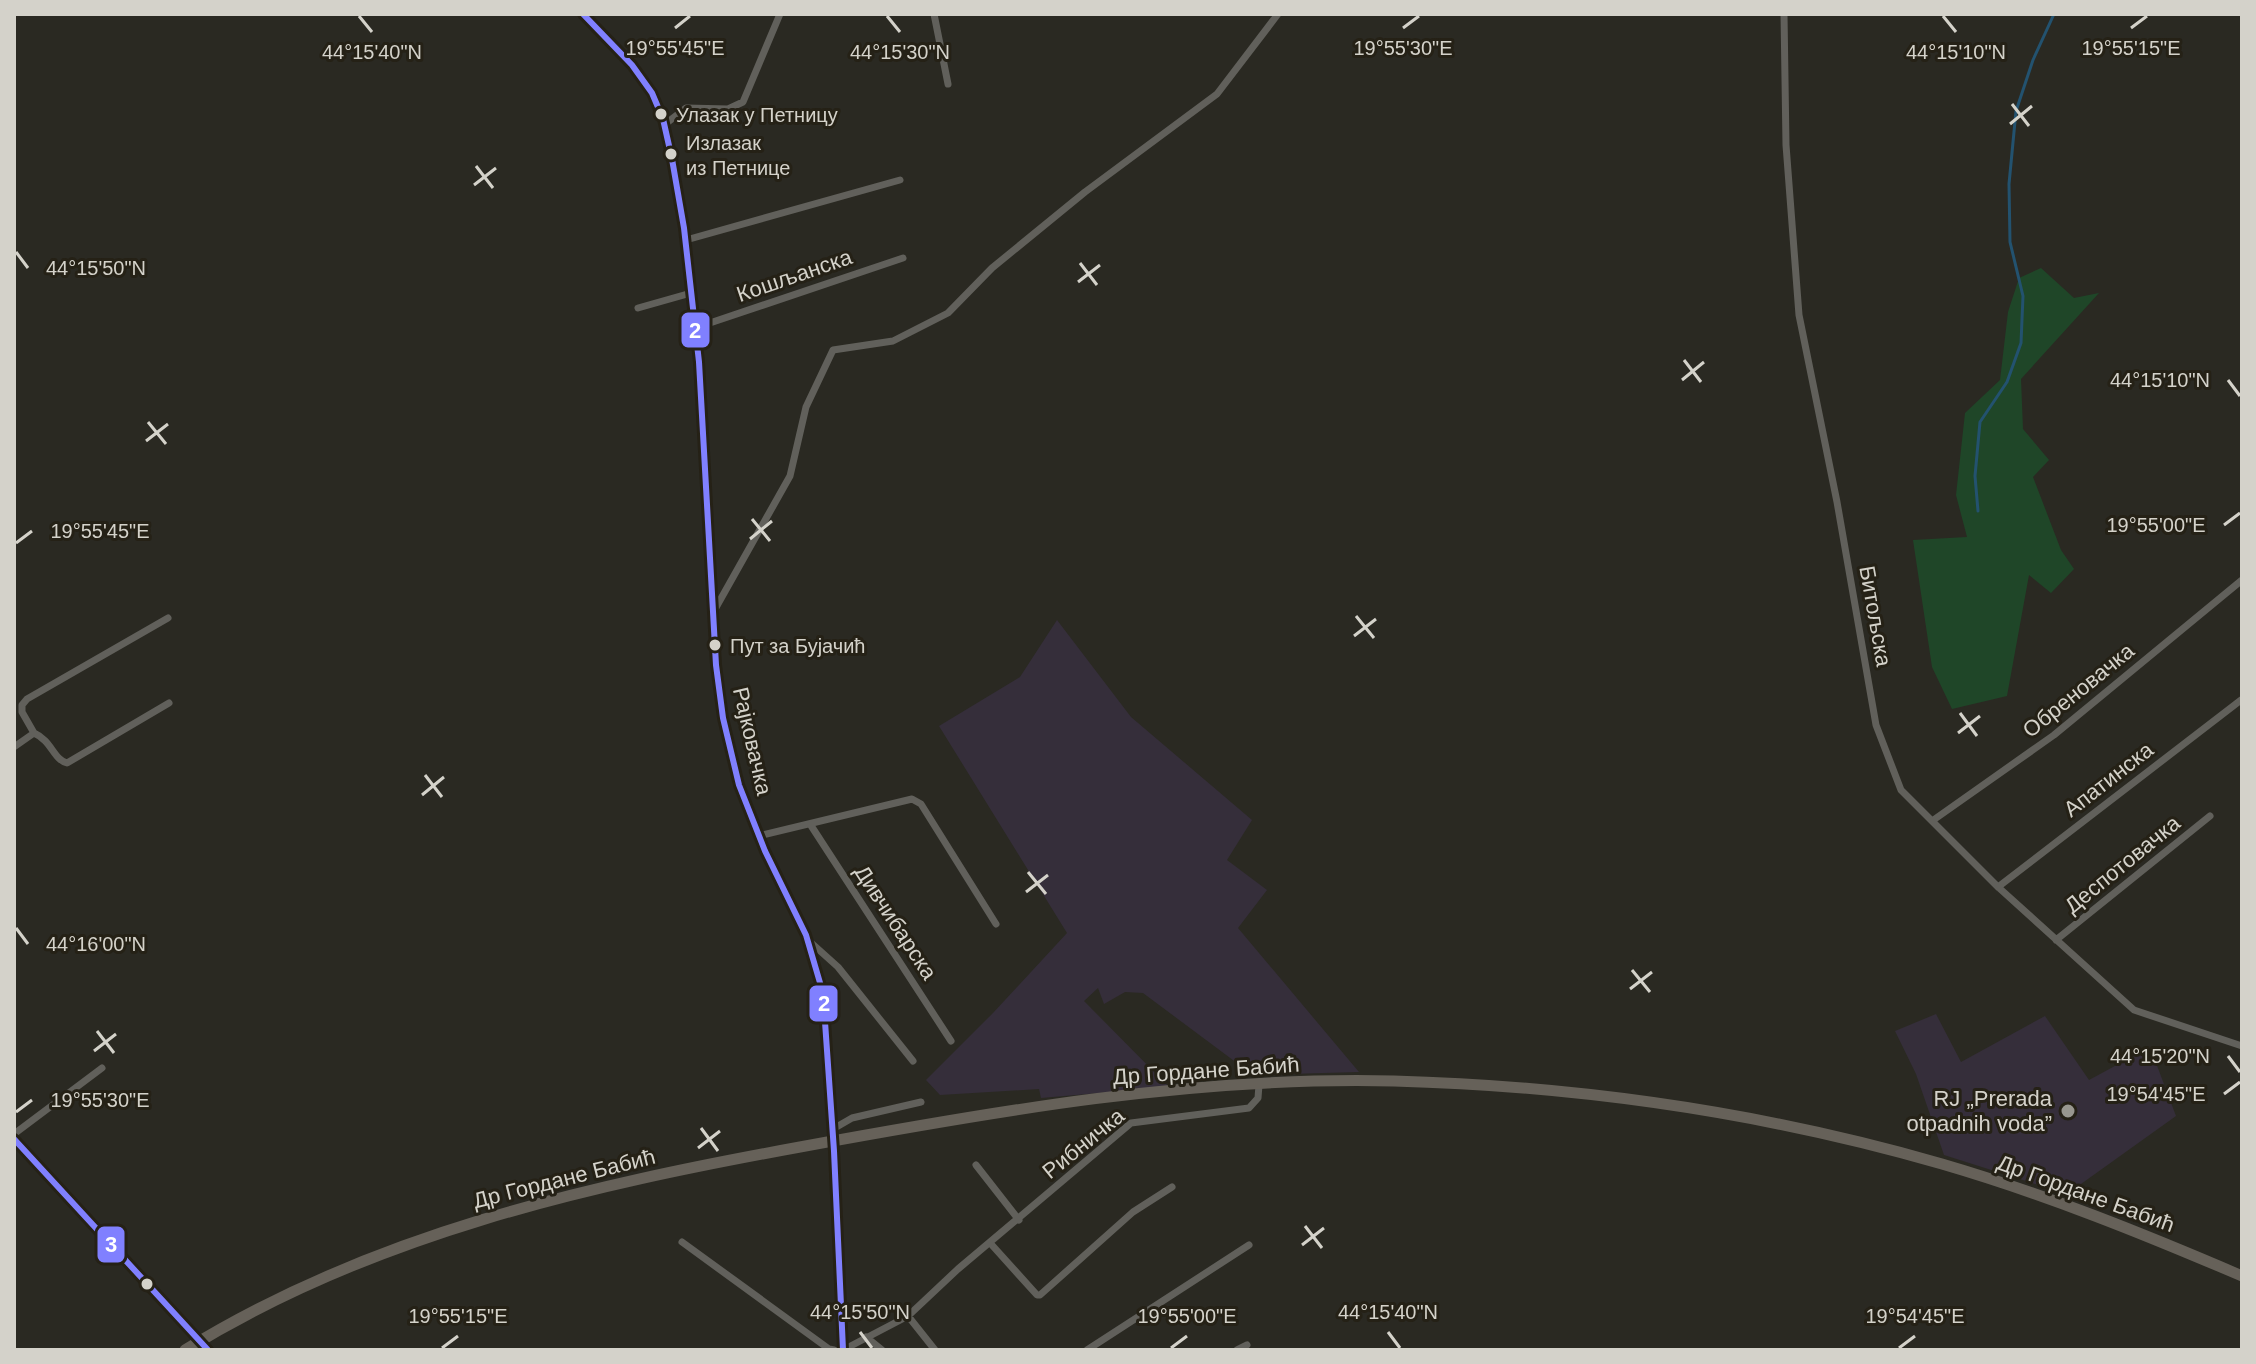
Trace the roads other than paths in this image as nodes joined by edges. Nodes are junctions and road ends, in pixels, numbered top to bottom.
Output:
1 (583, 14) edge
2 (780, 14) edge
3 (934, 14) edge
4 (1278, 14) edge
5 (1784, 14) edge
6 (948, 84) dead end
7 (664, 125) junction
8 (900, 180) dead end
9 (686, 240) junction
10 (903, 258) dead end
11 (691, 293) junction
12 (638, 308) dead end
13 (695, 328) junction
14 (2242, 580) edge
15 (714, 611) junction
16 (168, 618) dead end
17 (2241, 700) edge
18 (169, 703) dead end
19 (34, 733) junction
20 (14, 747) edge
21 (2210, 816) dead end
22 (1932, 821) junction
23 (810, 824) junction
24 (758, 836) junction
25 (1998, 887) junction
26 (996, 924) dead end
27 (808, 940) junction
28 (2056, 940) junction
29 (951, 1041) dead end
30 (2240, 1041) edge
31 (913, 1061) dead end
32 (102, 1068) dead end
33 (1259, 1085) junction
34 (921, 1102) dead end
35 (833, 1129) junction
36 (14, 1136) edge
37 (976, 1165) dead end
38 (1172, 1187) dead end
39 (1019, 1220) junction
40 (682, 1242) dead end
41 (991, 1244) junction
42 (1249, 1245) dead end
43 (2242, 1276) edge
44 (908, 1316) junction
45 (866, 1337) junction
46 (1247, 1345) dead end
47 (204, 1346) edge
48 (185, 1350) edge
49 (834, 1350) edge
50 (843, 1350) edge
51 (882, 1350) edge
52 (935, 1350) edge
53 (1087, 1350) edge
54 (1237, 1350) edge

1 - 7 main road, Рајковачка
2 - 7 street
3 - 6 street
4 - 15 street
5 - 22 street, Битољска
7 - 9 main road, Рајковачка
8 - 9 street
9 - 11 main road, Рајковачка
10 - 13 street, Кошљанска
11 - 12 street
11 - 13 main road, Рајковачка
13 - 15 main road, Рајковачка
14 - 22 street, Обреновачка
15 - 24 main road, Рајковачка
16 - 19 street
17 - 25 street, Апатинска
18 - 19 street
19 - 20 street
21 - 28 street, Деспотовачка
22 - 25 street, Битољска
23 - 24 street
23 - 26 street
23 - 29 street, Дивчибарска
24 - 27 main road, Рајковачка
25 - 28 street, Битољска
27 - 31 street
27 - 35 main road, Рајковачка
28 - 30 street, Битољска
32 - 36 street
33 - 39 street, Рибничка
33 - 43 main road, Др Гордане Бабић
33 - 47 main road, Др Гордане Бабић
34 - 35 street
35 - 50 main road, Рајковачка
36 - 47 street
37 - 39 street
38 - 41 street
39 - 41 street, Рибничка
40 - 49 street
41 - 44 street, Рибничка
42 - 53 street
44 - 45 street, Рибничка
44 - 52 street
45 - 50 street, Рибничка
45 - 51 street
46 - 54 street
47 - 48 main road, Др Гордане Бабић

